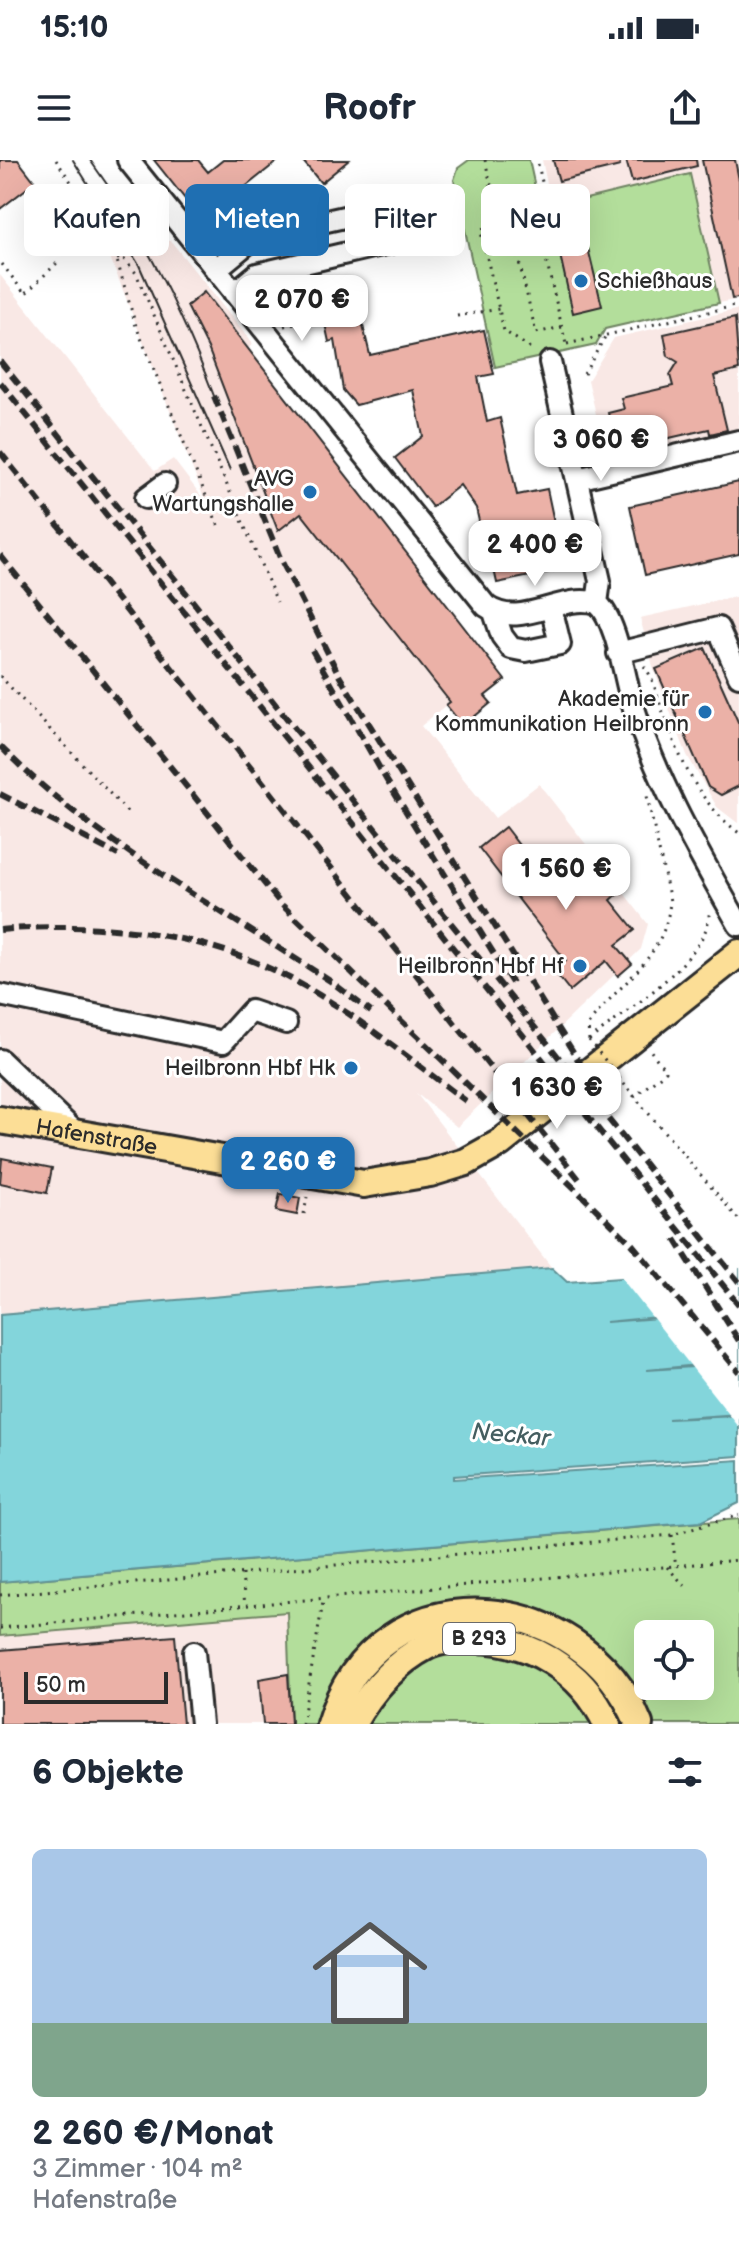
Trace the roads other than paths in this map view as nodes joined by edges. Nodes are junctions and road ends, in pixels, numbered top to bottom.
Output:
1 (128, 160) edge
2 (215, 270) junction
3 (234, 293) junction
4 (549, 355) road end
5 (739, 441) edge
6 (577, 479) junction
7 (165, 484) dead end
8 (146, 498) dead end
9 (597, 603) junction
10 (551, 607) junction
11 (494, 612) junction
12 (618, 653) junction
13 (739, 676) edge
14 (739, 925) edge
15 (739, 953) edge
16 (0, 995) edge
17 (286, 1023) dead end
18 (0, 1060) edge
19 (0, 1120) edge
20 (74, 1131) junction
21 (194, 1652) dead end
22 (201, 1724) edge
23 (330, 1724) edge
24 (352, 1724) edge
25 (607, 1724) edge
26 (639, 1724) edge

1 - 2 street
2 - 3 street
2 - 3 street
3 - 11 street
4 - 6 street
5 - 6 street
6 - 9 street
7 - 8 street
9 - 10 street
9 - 12 street
10 - 11 street
10 - 11 street
12 - 13 street
12 - 14 street
15 - 20 main road, Hafenstraße
16 - 17 street
18 - 20 street
19 - 20 main road, Hafenstraße
21 - 22 street
23 - 26 main road
24 - 25 main road, B 293

